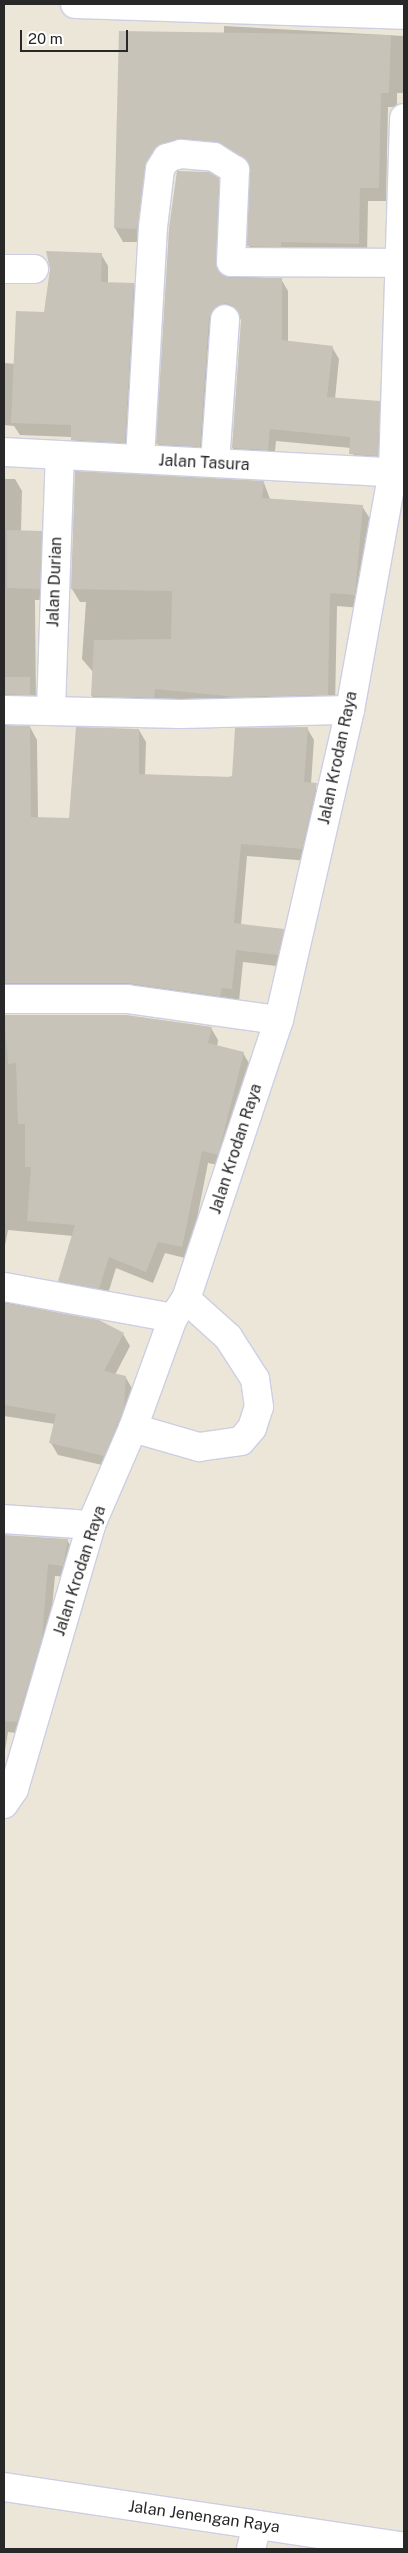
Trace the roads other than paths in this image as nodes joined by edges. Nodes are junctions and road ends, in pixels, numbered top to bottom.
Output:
1 (75, 4) edge
2 (206, 5) edge
3 (404, 15) edge
4 (404, 118) edge
5 (402, 263) junction
6 (4, 269) edge
7 (34, 269) dead end
8 (225, 319) dead end
9 (4, 452) edge
10 (60, 455) junction
11 (140, 459) junction
12 (215, 463) junction
13 (399, 472) edge
14 (51, 709) junction
15 (4, 710) edge
16 (350, 710) junction
17 (4, 999) edge
18 (279, 1020) junction
19 (4, 1287) edge
20 (179, 1309) junction
21 (133, 1428) junction
22 (4, 1519) edge
23 (91, 1525) junction
24 (4, 1804) edge
25 (4, 2487) edge
26 (254, 2537) edge
27 (404, 2547) edge

1 - 2 street
2 - 3 street
4 - 5 street, Jalan Krodan Raya
5 - 11 street
5 - 13 street, Jalan Krodan Raya
6 - 7 street
8 - 12 street
9 - 10 street, Jalan Tasura
10 - 11 street, Jalan Tasura
10 - 14 street, Jalan Durian
11 - 12 street, Jalan Tasura
12 - 13 street, Jalan Tasura
13 - 16 street, Jalan Krodan Raya
14 - 15 street
14 - 16 street
16 - 18 street, Jalan Krodan Raya
17 - 18 street
18 - 20 street, Jalan Krodan Raya
19 - 20 street
20 - 21 street, Jalan Krodan Raya
20 - 21 street
21 - 23 street, Jalan Krodan Raya
22 - 23 street
23 - 24 street, Jalan Krodan Raya
25 - 26 street, Jalan Jenengan Raya
26 - 27 street, Jalan Jenengan Raya

